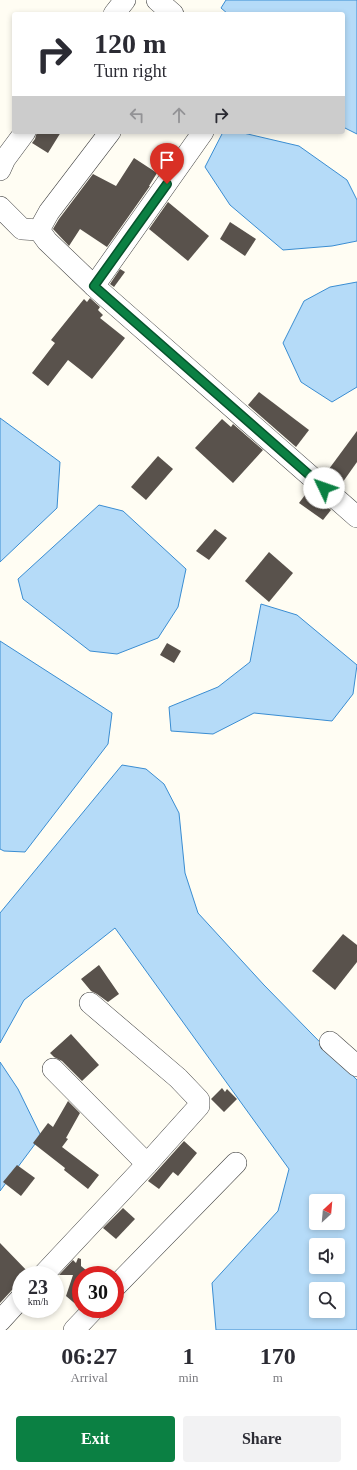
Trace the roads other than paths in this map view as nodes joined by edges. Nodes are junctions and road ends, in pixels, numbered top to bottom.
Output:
1 (125, 0) edge
2 (157, 0) edge
3 (116, 12) edge
4 (171, 12) edge
5 (24, 134) edge
6 (108, 134) edge
7 (202, 134) edge
8 (0, 170) edge
9 (0, 207) edge
10 (38, 230) junction
11 (94, 286) junction
12 (357, 517) edge
13 (90, 1003) dead end
14 (330, 1042) dead end
15 (357, 1066) edge
16 (53, 1069) dead end
17 (236, 1163) dead end
18 (147, 1164) junction
19 (51, 1266) edge
20 (124, 1278) edge
21 (12, 1308) edge
22 (85, 1318) edge
23 (0, 1321) edge
24 (74, 1330) edge

1 - 3 street
2 - 4 street
5 - 8 street
6 - 10 street
7 - 11 street
9 - 10 street
10 - 11 street
11 - 12 street
13 - 18 street
14 - 15 street
16 - 18 street
17 - 20 street
18 - 19 street
21 - 23 street
22 - 24 street

